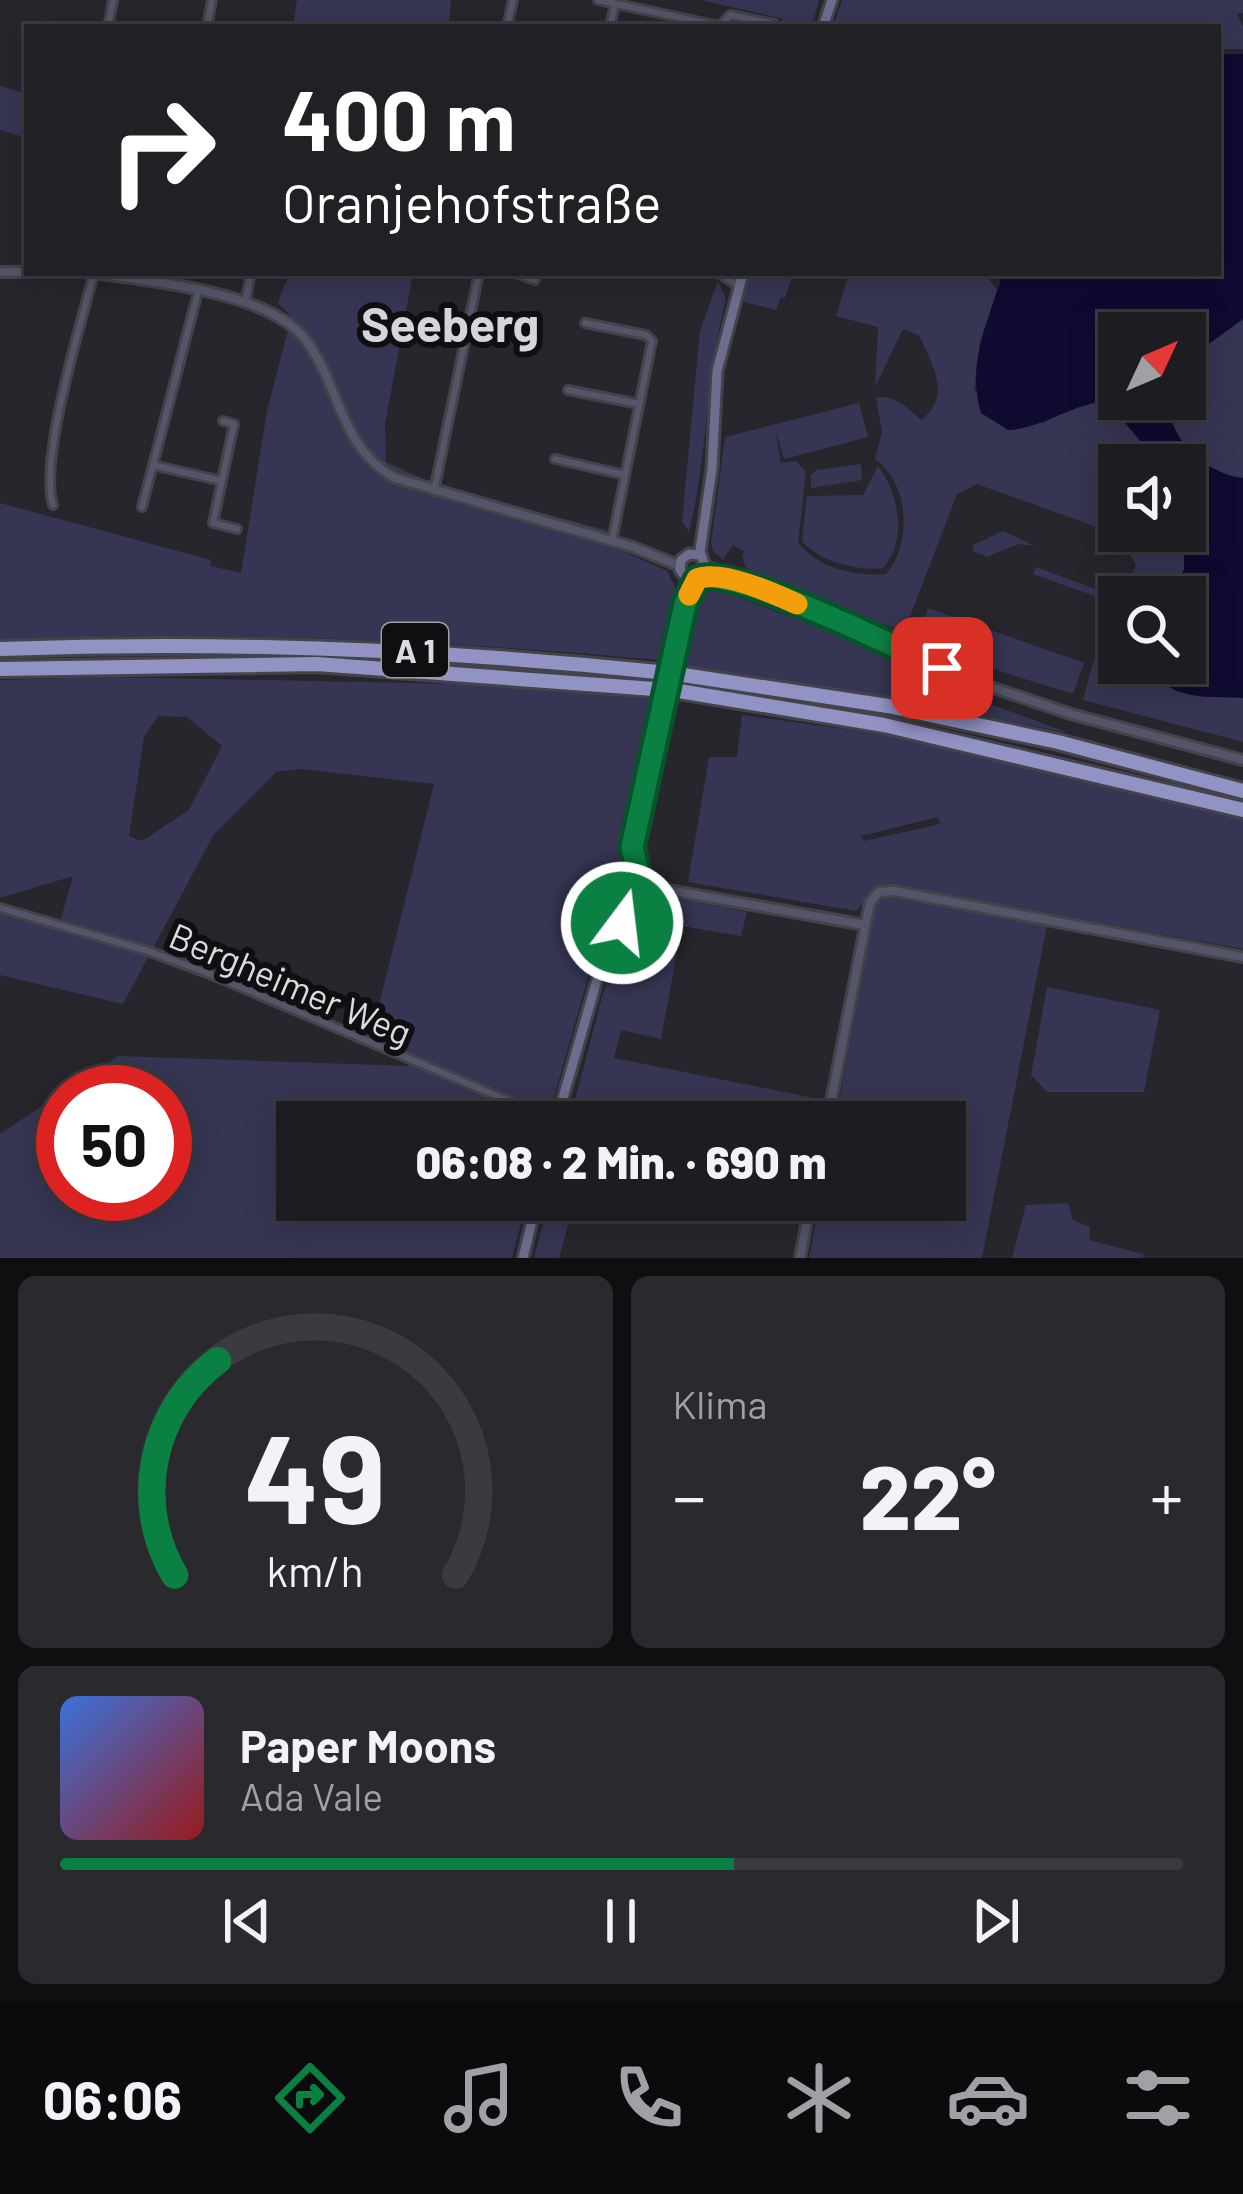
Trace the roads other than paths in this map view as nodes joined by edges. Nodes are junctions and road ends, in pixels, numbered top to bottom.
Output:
1 (598, 0) edge
2 (615, 4) junction
3 (611, 24) edge
4 (710, 24) edge
5 (721, 24) edge
6 (773, 24) dead end
7 (93, 276) edge
8 (110, 276) edge
9 (250, 276) edge
10 (478, 276) edge
11 (524, 276) edge
12 (723, 276) edge
13 (741, 276) edge
14 (535, 280) dead end
15 (738, 286) junction
16 (198, 292) junction
17 (244, 303) junction
18 (585, 322) dead end
19 (568, 390) dead end
20 (639, 404) junction
21 (223, 422) dead end
22 (555, 459) dead end
23 (153, 465) junction
24 (625, 475) junction
25 (222, 481) junction
26 (434, 491) junction
27 (53, 505) dead end
28 (142, 507) dead end
29 (702, 524) junction
30 (237, 529) dead end
31 (612, 541) junction
32 (684, 559) junction
33 (699, 571) junction
34 (0, 649) edge
35 (0, 669) edge
36 (656, 680) junction
37 (1243, 760) edge
38 (1243, 791) edge
39 (1243, 810) edge
40 (632, 881) junction
41 (0, 908) edge
42 (865, 925) junction
43 (1243, 957) edge
44 (507, 1101) edge
45 (562, 1101) edge
46 (831, 1101) edge
47 (532, 1221) edge
48 (807, 1221) edge
49 (523, 1258) edge
50 (800, 1258) edge

1 - 2 street
2 - 3 street
2 - 4 street
5 - 6 street
7 - 27 street
8 - 16 street
9 - 17 street
10 - 26 street
11 - 14 street
12 - 15 street
13 - 15 main road
15 - 29 main road
16 - 17 street
16 - 23 street
17 - 26 street
18 - 20 street
19 - 20 street
20 - 24 street
21 - 25 street
22 - 24 street
23 - 25 street
23 - 28 street
24 - 31 street
25 - 30 street
26 - 31 street
29 - 32 main road
29 - 33 main road
31 - 32 street
32 - 33 main road
32 - 33 main road
33 - 37 street
33 - 40 main road
34 - 36 highway, A 1
35 - 36 highway, A 1
36 - 38 highway, A 1, bridge
36 - 39 highway, A 1, bridge
40 - 42 street
40 - 45 main road
41 - 44 street, Bergheimer Weg
42 - 43 street
42 - 46 street
47 - 49 main road
48 - 50 street

